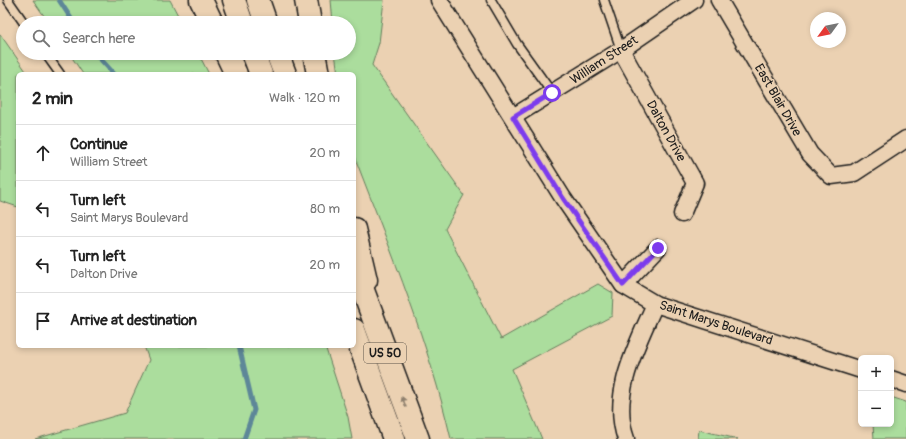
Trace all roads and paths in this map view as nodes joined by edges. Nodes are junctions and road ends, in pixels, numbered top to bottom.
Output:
1 (8, 0) edge
2 (201, 0) edge
3 (234, 0) edge
4 (258, 0) edge
5 (306, 0) edge
6 (439, 0) edge
7 (491, 0) edge
8 (604, 0) edge
9 (694, 0) edge
10 (719, 0) edge
11 (19, 16) edge
12 (209, 16) edge
13 (240, 16) edge
14 (264, 16) edge
15 (309, 16) edge
16 (621, 50) junction
17 (50, 60) edge
18 (229, 60) edge
19 (256, 60) edge
20 (280, 60) edge
21 (315, 60) edge
22 (59, 72) edge
23 (235, 72) edge
24 (260, 72) edge
25 (284, 72) edge
26 (318, 72) edge
27 (552, 93) junction
28 (513, 117) junction
29 (906, 139) edge
30 (682, 214) dead end
31 (356, 237) edge
32 (658, 248) dead end
33 (356, 272) edge
34 (623, 285) junction
35 (655, 304) junction
36 (356, 335) edge
37 (382, 344) junction
38 (858, 369) edge
39 (894, 380) edge
40 (906, 384) edge
41 (394, 439) edge
42 (418, 439) edge
43 (626, 439) edge

1 - 11 lane
2 - 12 highway
3 - 13 highway
4 - 14 highway
5 - 15 highway
6 - 28 street, Saint Marys Boulevard
7 - 27 lane
8 - 16 lane
9 - 16 street, William Street
10 - 29 street, East Blair Drive
16 - 27 street, William Street
16 - 30 street, Dalton Drive
17 - 22 lane
18 - 23 highway
19 - 24 highway
20 - 25 highway
21 - 26 highway
27 - 28 street, William Street
28 - 34 street, Saint Marys Boulevard
31 - 37 highway
32 - 34 street
33 - 37 highway, US 50
34 - 35 street, Saint Marys Boulevard
35 - 38 street, Saint Marys Boulevard
35 - 43 street
36 - 41 highway, US 50
42 -> 37 highway, US 50
39 - 40 street

